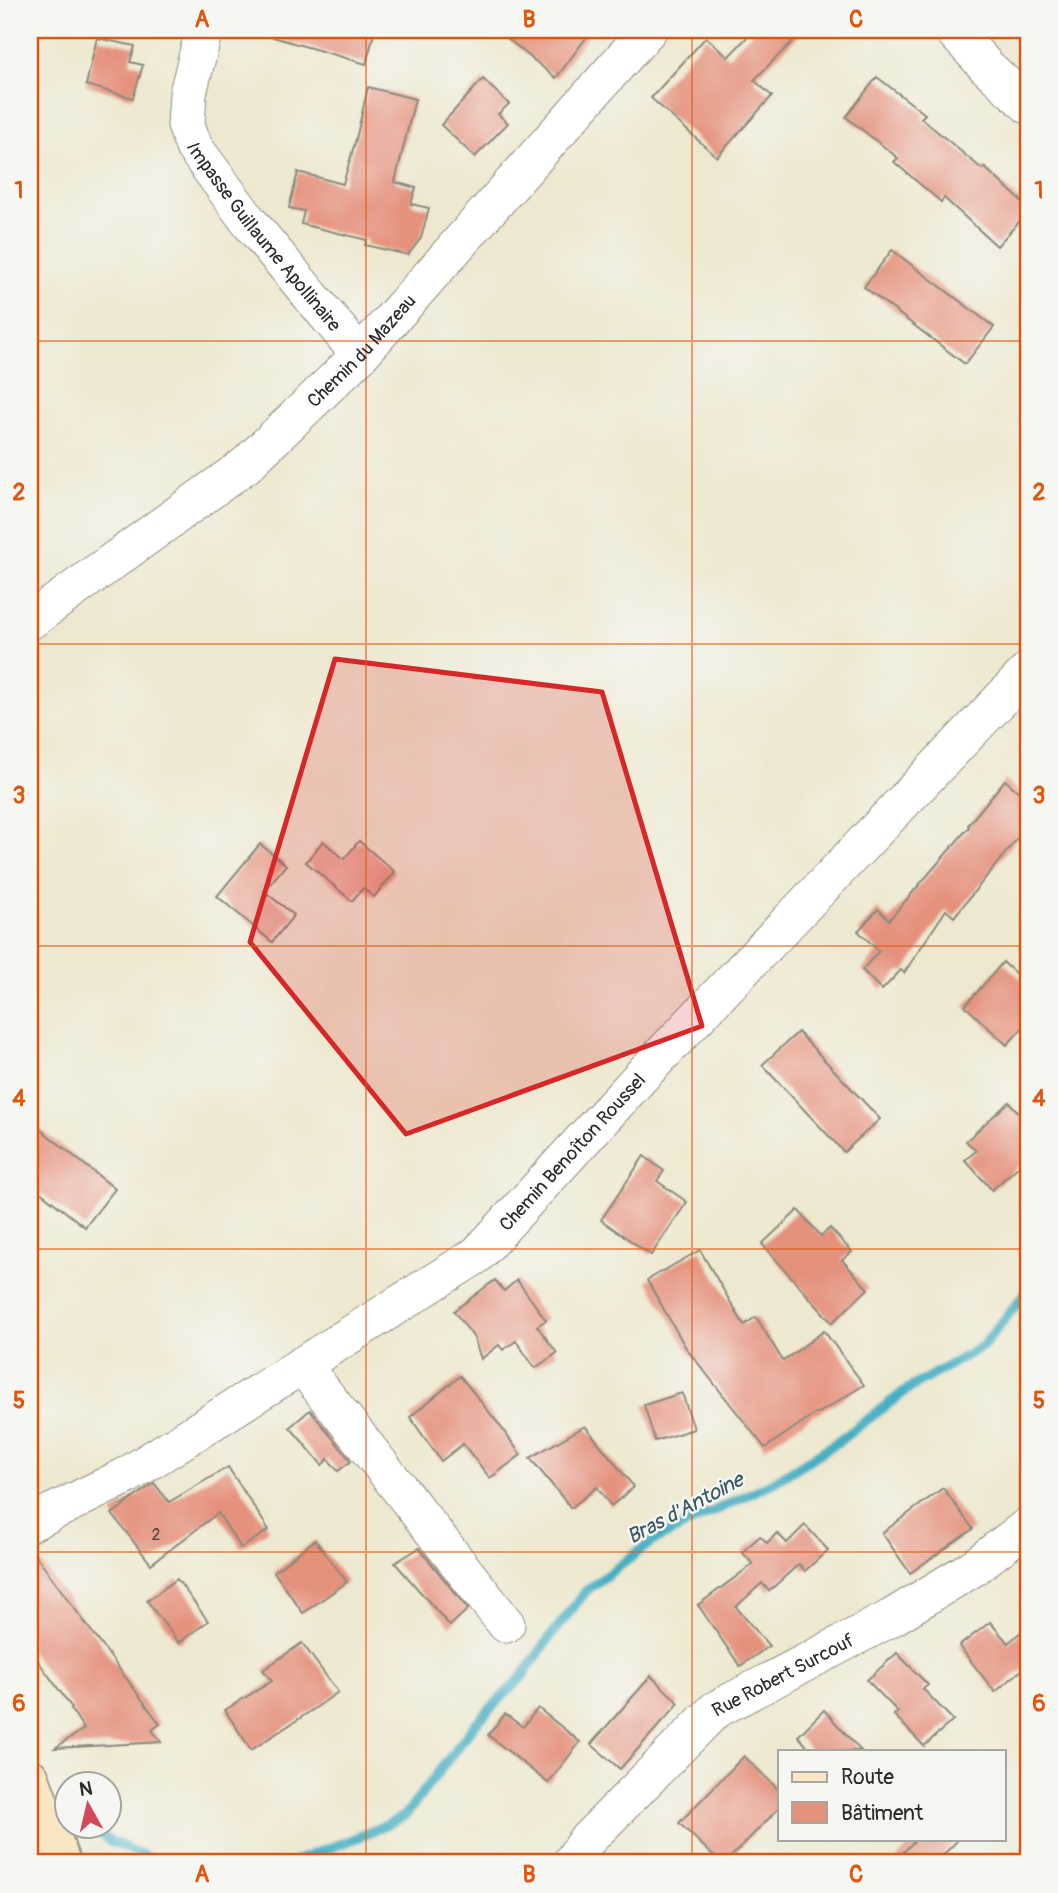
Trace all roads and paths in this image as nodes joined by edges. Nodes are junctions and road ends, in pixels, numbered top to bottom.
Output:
1 (205, 30) edge
2 (648, 30) edge
3 (953, 30) edge
4 (1028, 105) edge
5 (360, 355) junction
6 (30, 621) edge
7 (1028, 671) edge
8 (302, 1364) junction
9 (30, 1523) edge
10 (1028, 1526) edge
11 (506, 1624) dead end
12 (32, 1785) edge
13 (58, 1855) edge
14 (571, 1863) edge

1 - 5 street, Impasse Guillaume Apollinaire
2 - 5 street, Chemin du Mazeau
3 - 4 street
5 - 6 street, Chemin du Mazeau
7 - 8 street, Chemin Benoîton Roussel
8 - 9 street, Chemin Benoîton Roussel
8 - 11 street
10 - 14 street, Rue Robert Surcouf
12 - 13 main road

